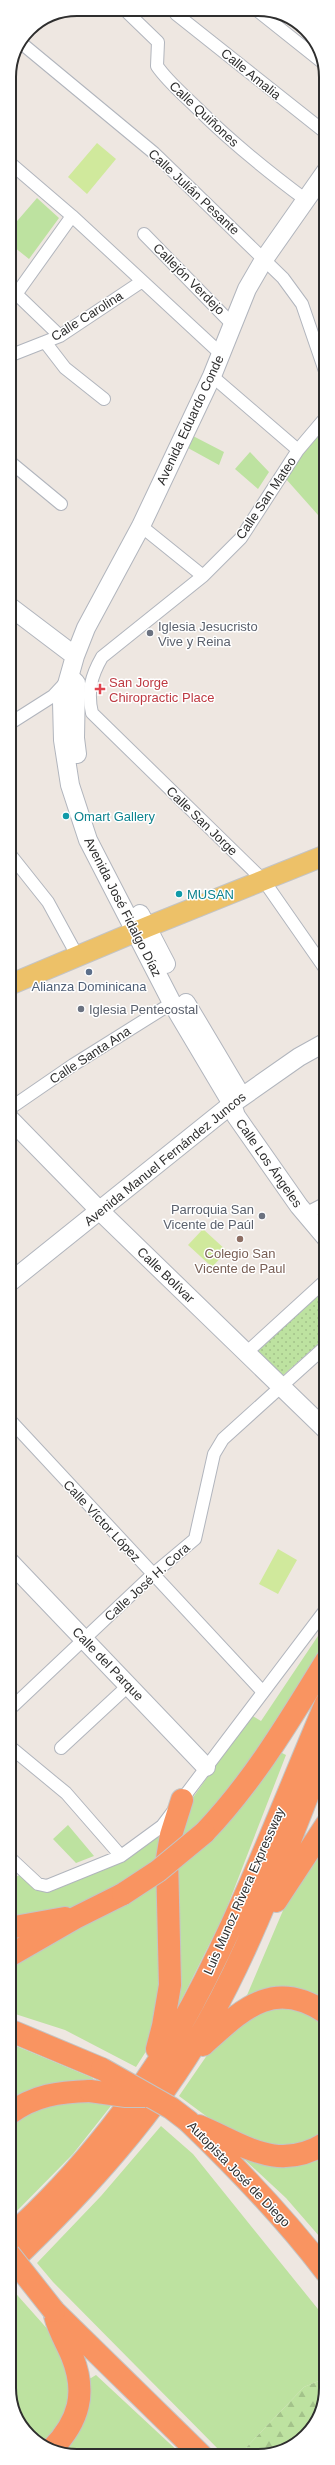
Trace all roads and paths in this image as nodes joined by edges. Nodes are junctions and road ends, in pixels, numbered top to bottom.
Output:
1 (131, 16) edge
2 (179, 16) edge
3 (264, 17) edge
4 (25, 46) edge
5 (316, 57) edge
6 (319, 127) edge
7 (16, 168) edge
8 (319, 181) edge
9 (306, 200) junction
10 (72, 216) junction
11 (144, 234) dead end
12 (266, 258) junction
13 (141, 282) junction
14 (16, 286) edge
15 (16, 293) edge
16 (233, 325) junction
17 (60, 336) junction
18 (45, 342) junction
19 (319, 346) edge
20 (16, 353) edge
21 (221, 354) junction
22 (212, 376) junction
23 (104, 399) dead end
24 (319, 425) edge
25 (298, 450) junction
26 (16, 467) edge
27 (61, 504) dead end
28 (141, 526) junction
29 (203, 576) junction
30 (16, 611) edge
31 (75, 656) junction
32 (92, 674) joint
33 (70, 677) junction
34 (16, 720) edge
35 (319, 858) edge
36 (16, 862) edge
37 (264, 881) junction
38 (141, 929) junction
39 (78, 956) junction
40 (319, 960) edge
41 (16, 982) edge
42 (172, 1004) junction
43 (319, 1047) edge
44 (237, 1100) junction
45 (16, 1104) edge
46 (16, 1125) edge
47 (319, 1207) edge
48 (100, 1212) junction
49 (305, 1214) junction
50 (319, 1230) edge
51 (16, 1278) edge
52 (319, 1286) edge
53 (319, 1352) edge
54 (246, 1353) junction
55 (280, 1386) junction
56 (319, 1423) edge
57 (16, 1427) edge
58 (16, 1571) edge
59 (152, 1575) junction
60 (319, 1618) edge
61 (84, 1640) junction
62 (319, 1672) edge
63 (129, 1686) junction
64 (262, 1691) junction
65 (16, 1703) edge
66 (319, 1720) edge
67 (61, 1748) dead end
68 (16, 1752) edge
69 (319, 1766) edge
70 (206, 1767) junction
71 (182, 1800) junction
72 (319, 1834) edge
73 (121, 1856) junction
74 (16, 1868) edge
75 (74, 1918) junction
76 (16, 1927) edge
77 (16, 1952) edge
78 (231, 1978) junction
79 (319, 2010) edge
80 (16, 2033) edge
81 (192, 2050) junction
82 (150, 2072) junction
83 (148, 2096) junction
84 (16, 2109) edge
85 (188, 2121) junction
86 (319, 2147) edge
87 (16, 2230) edge
88 (16, 2257) edge
89 (16, 2263) edge
90 (319, 2263) edge
91 (54, 2311) junction
92 (56, 2445) edge
93 (195, 2449) edge

1 - 9 street, Calle Quiñones
2 - 6 street, Calle Amalia
3 - 5 street
4 - 12 street, Calle Julián Pesante
7 - 10 street
8 - 9 street, Avenida Eduardo Conde
9 - 12 street, Avenida Eduardo Conde
10 - 13 street
10 - 14 street
11 - 16 street, Callejón Verdejo
12 - 16 street, Avenida Eduardo Conde
12 - 19 street, Calle Julián Pesante
13 - 17 street, Calle Carolina
13 - 21 street
15 - 17 street
16 - 21 street, Avenida Eduardo Conde
17 - 18 street, Calle Carolina
18 - 20 street, Calle Carolina
18 - 23 street
21 - 22 street, Avenida Eduardo Conde
22 - 25 street
22 - 28 street, Avenida Eduardo Conde
24 - 25 street, Calle San Mateo
25 - 29 street, Calle San Mateo
26 - 27 street
28 - 29 street
28 - 31 street, Avenida Eduardo Conde
29 - 32 street, Calle San Mateo
30 - 31 street
31 - 33 street, Avenida Eduardo Conde
32 - 37 street, Calle San Jorge
33 - 34 street
33 - 38 street, Avenida José Fidalgo Díaz
35 - 37 main road
36 - 39 street
37 - 38 main road
37 - 40 street, Calle San Jorge
38 - 39 main road
38 - 42 street, Avenida José Fidalgo Díaz
38 - 44 street, Avenida José Fidalgo Díaz
39 - 41 main road
42 - 44 street, Avenida José Fidalgo Díaz
42 - 45 street, Calle Santa Ana
43 - 44 street, Avenida Manuel Fernández Juncos
44 - 48 street, Avenida Manuel Fernández Juncos
44 - 49 street, Calle Los Ángeles
46 - 48 street, Calle Bolívar
47 - 49 street
48 - 51 street, Avenida Manuel Fernández Juncos
48 - 54 street, Calle Bolívar
49 - 50 street, Calle Los Ángeles
52 - 54 street
53 - 55 street, Calle José H. Cora
54 - 55 street, Calle Bolívar
55 - 56 street, Calle Bolívar
55 - 59 street, Calle José H. Cora
57 - 59 street, Calle Víctor López
58 - 61 street, Calle del Parque
59 - 61 street, Calle José H. Cora
59 - 64 street, Calle Víctor López
60 - 64 street
61 - 63 street, Calle del Parque
61 - 65 street, Calle José H. Cora
62 - 75 highway, bridge
63 - 67 street
63 - 70 street, Calle del Parque
64 - 70 street
66 - 82 highway, Luis Munoz Rivera Expressway
68 - 73 street
69 - 78 highway, Luis Munoz Rivera Expressway
70 - 71 street
71 - 73 street
71 - 82 highway
72 - 78 highway
73 - 74 street
75 - 76 highway
75 - 77 highway
78 - 81 highway, Luis Munoz Rivera Expressway
79 - 81 highway
80 - 83 highway, Autopista José de Diego, bridge
81 - 88 highway, Luis Munoz Rivera Expressway
82 - 87 highway, Luis Munoz Rivera Expressway
83 - 84 highway, bridge
83 - 85 highway, Autopista José de Diego, bridge
85 - 86 highway
85 - 90 highway, Autopista José de Diego
89 - 91 highway, bridge
91 - 92 highway
91 - 93 highway

